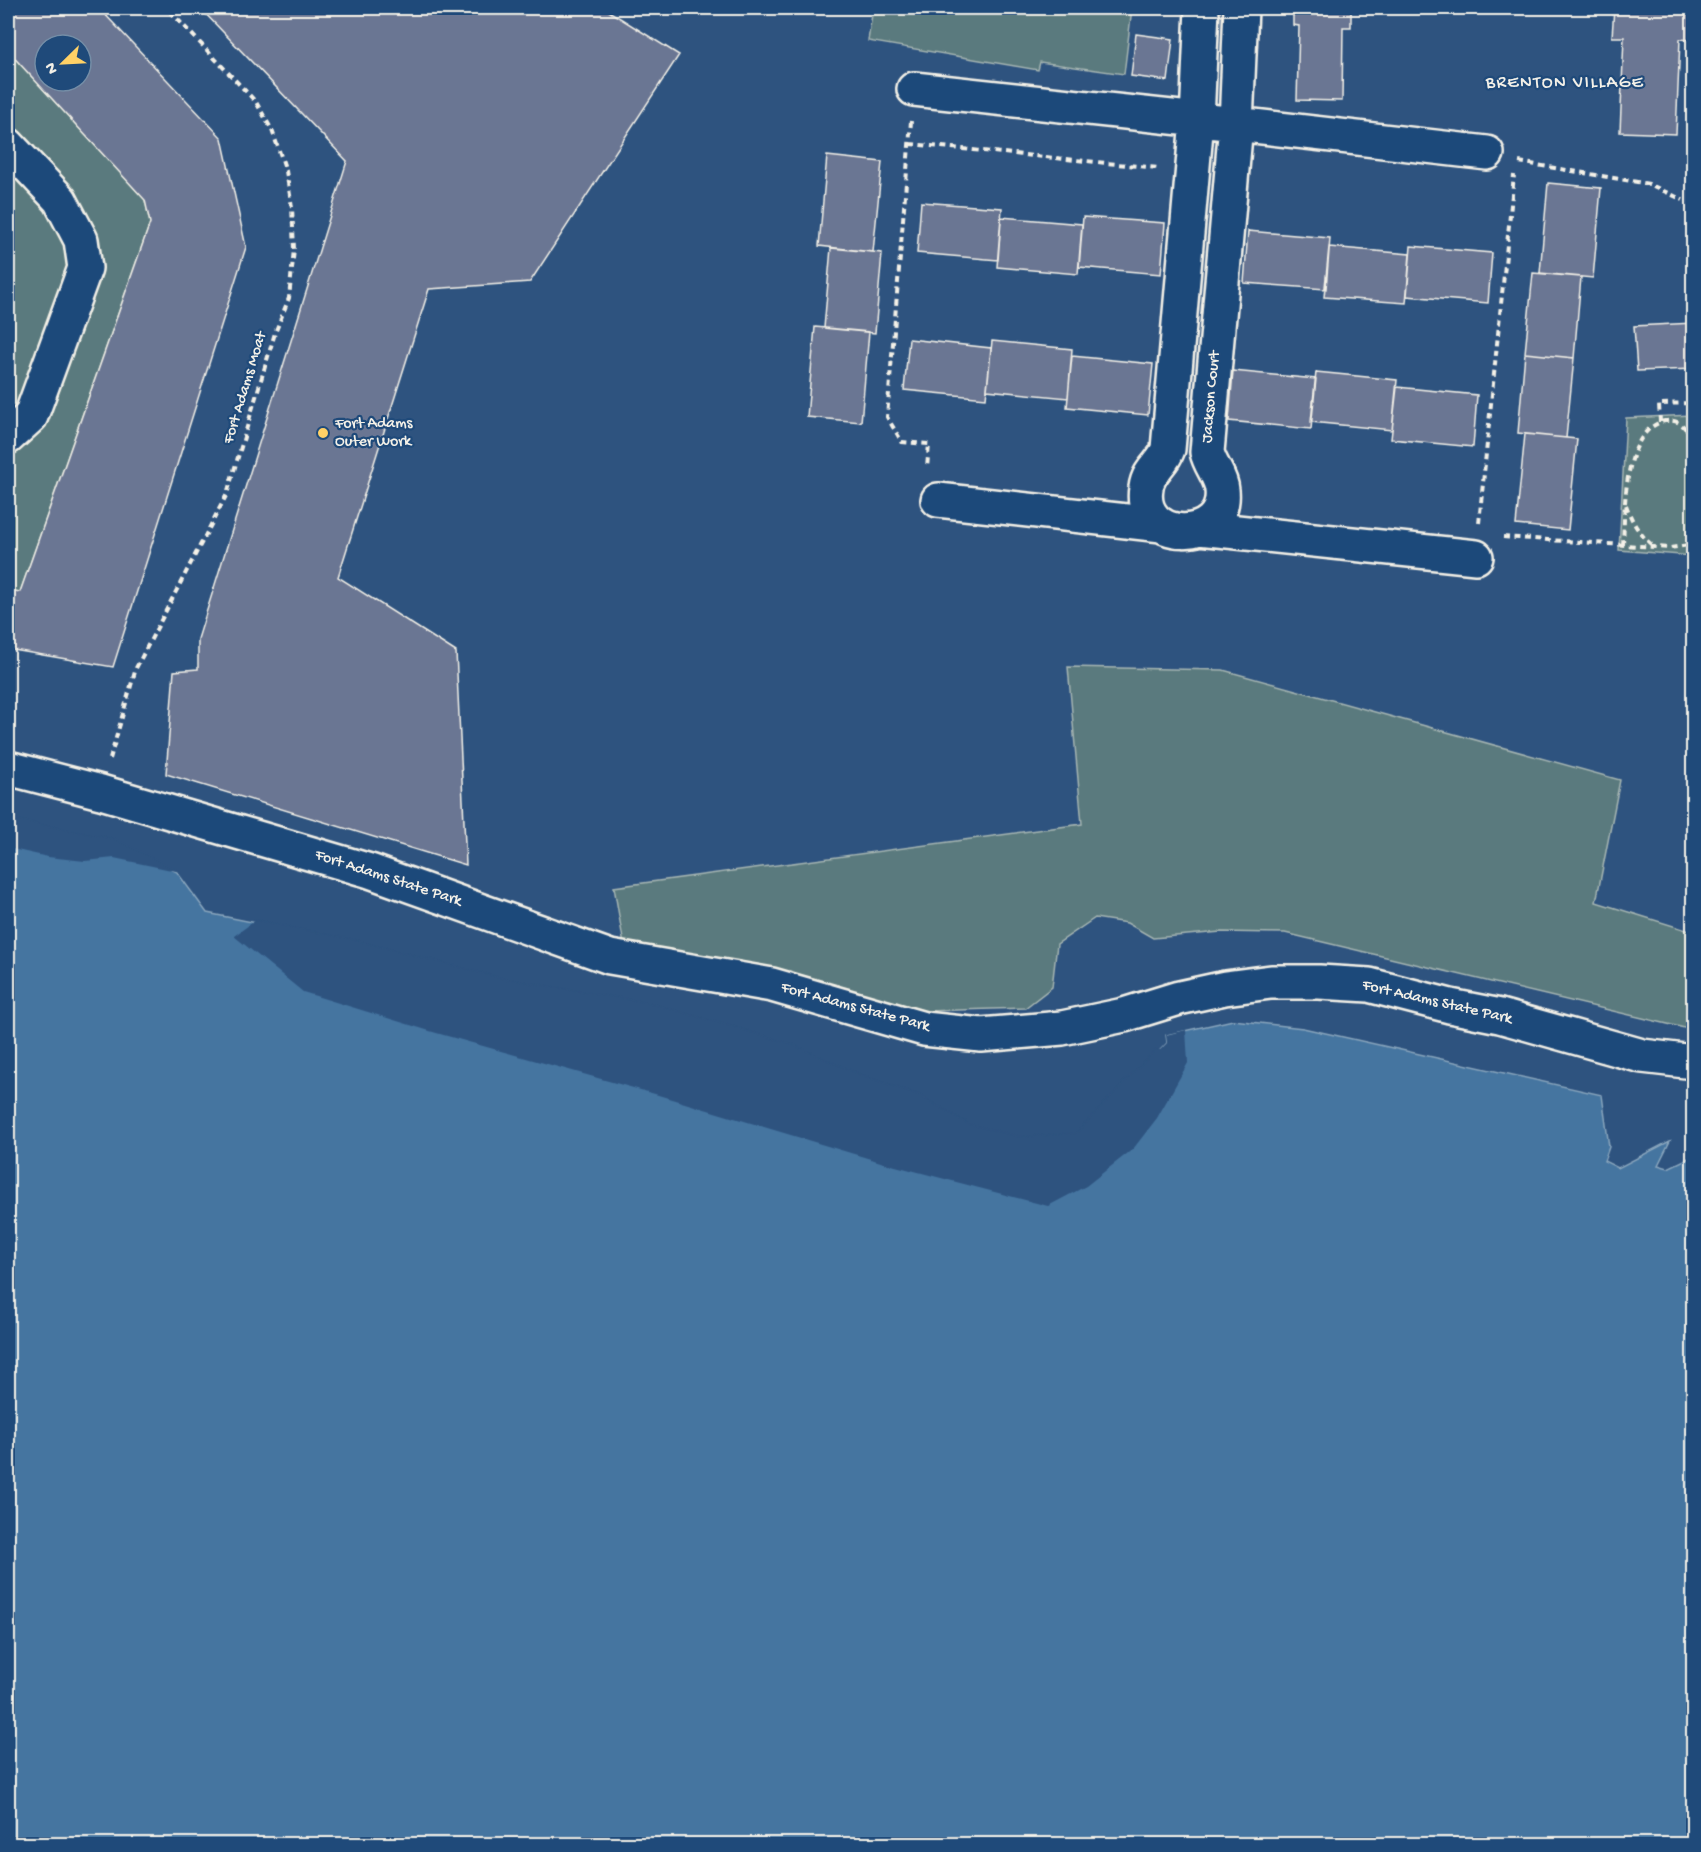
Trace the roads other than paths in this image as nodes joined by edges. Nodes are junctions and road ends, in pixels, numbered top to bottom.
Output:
1 (1202, 8) edge
2 (1241, 8) edge
3 (914, 89) road end
4 (1197, 120) junction
5 (1236, 124) junction
6 (8, 145) edge
7 (1501, 157) road end
8 (8, 437) edge
9 (938, 500) road end
10 (1162, 525) junction
11 (1199, 528) junction
12 (1477, 546) road end
13 (8, 768) edge
14 (1694, 1062) edge

1 - 4 street
2 - 5 street, Jackson Court
3 - 4 street
4 - 5 street
4 - 10 street
5 - 7 street
5 - 11 street, Jackson Court
6 - 8 street
9 - 10 street
10 - 11 street
11 - 12 street
13 - 14 street, Fort Adams State Park

